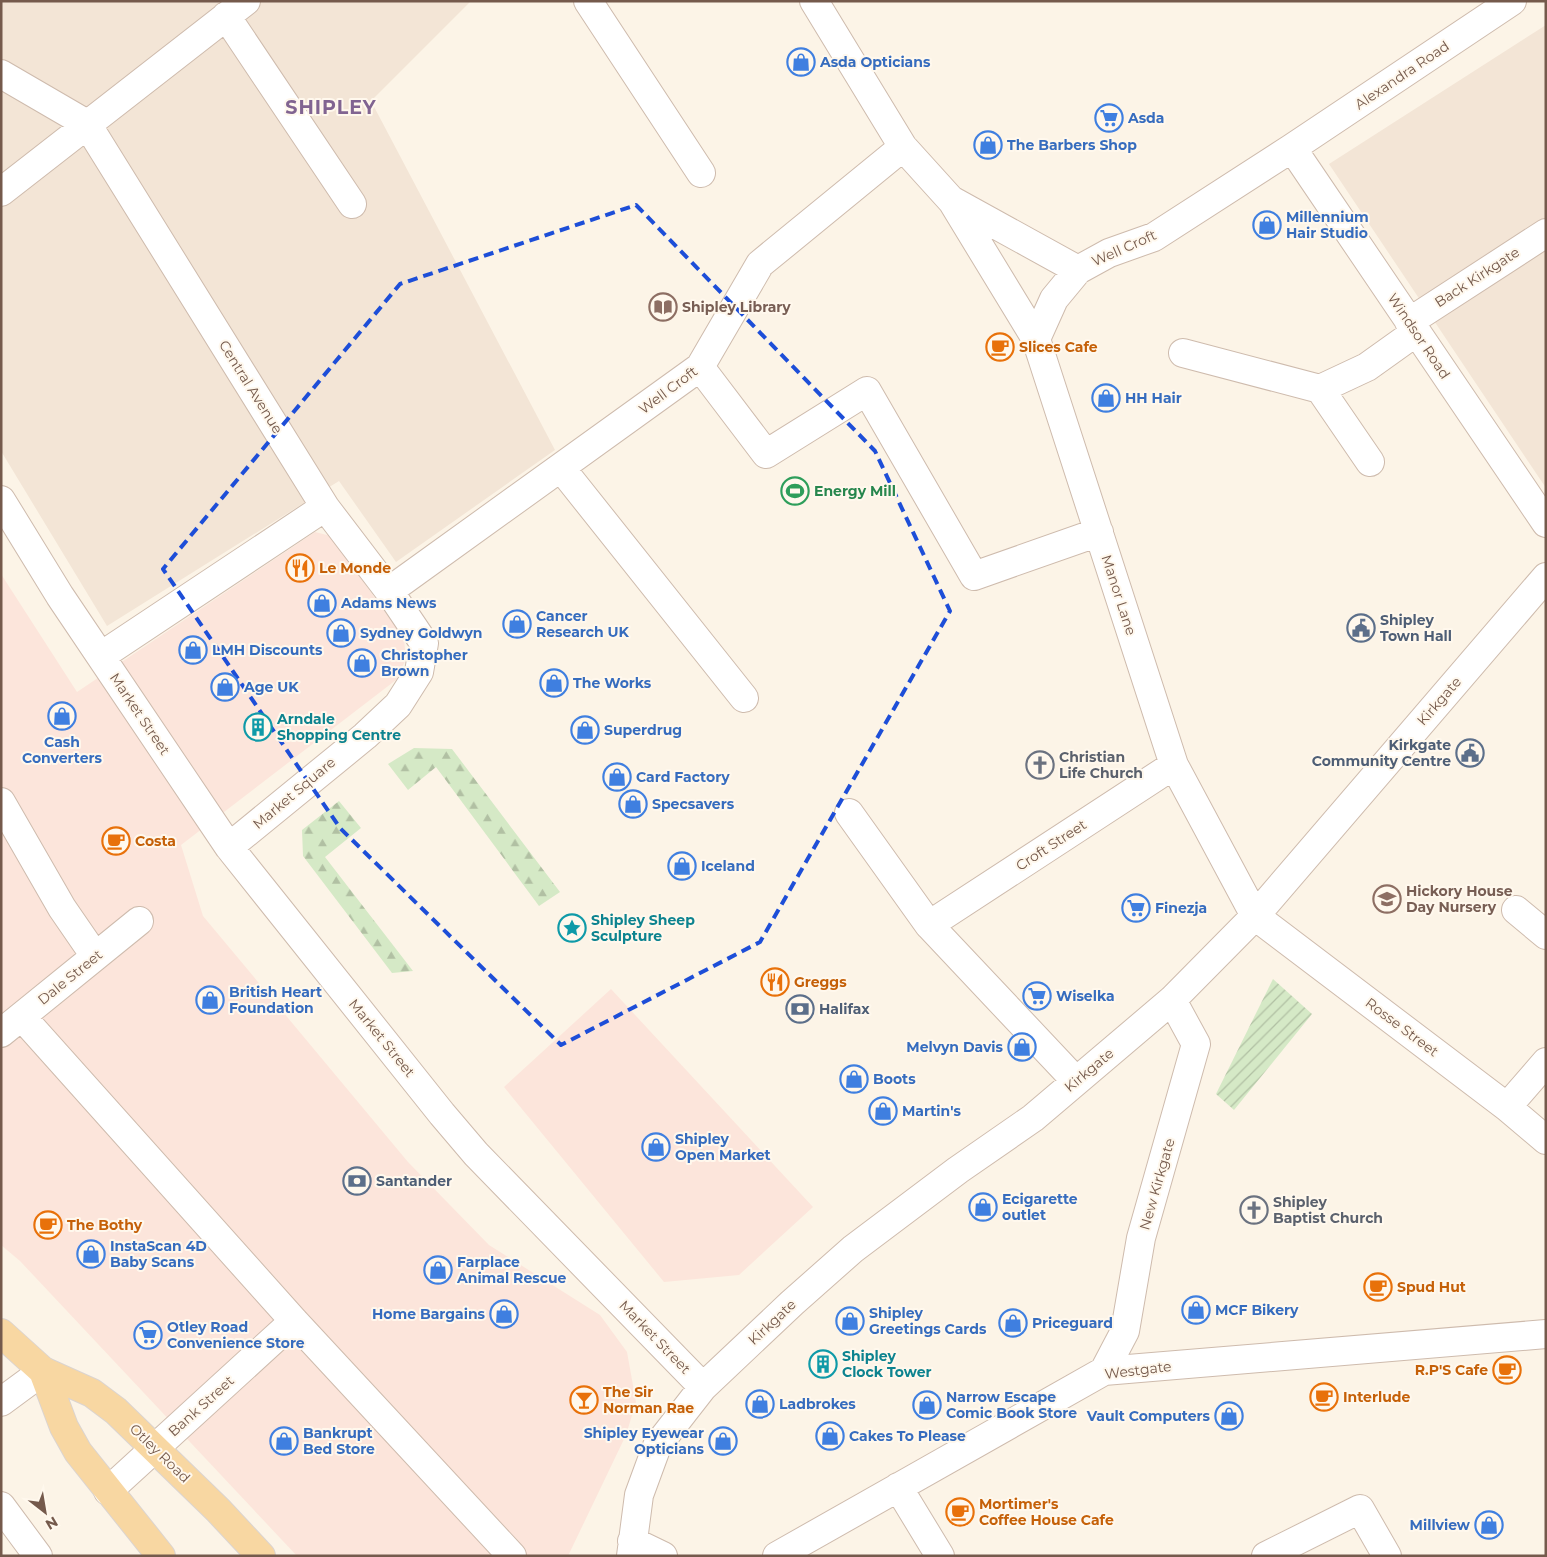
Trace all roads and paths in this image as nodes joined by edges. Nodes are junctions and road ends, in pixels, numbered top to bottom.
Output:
1 (588, 1) edge
2 (814, 1) edge
3 (1512, 1) edge
4 (236, 9) edge
5 (1, 74) edge
6 (87, 124) junction
7 (903, 147) junction
8 (1292, 148) junction
9 (700, 173) dead end
10 (1, 192) edge
11 (951, 200) junction
12 (352, 204) dead end
13 (1546, 233) edge
14 (1078, 270) junction
15 (1412, 327) junction
16 (1036, 339) junction
17 (1183, 354) dead end
18 (700, 367) junction
19 (1320, 389) junction
20 (1370, 462) dead end
21 (561, 468) junction
22 (1, 500) edge
23 (325, 506) junction
24 (1546, 523) edge
25 (1099, 532) junction
26 (1546, 577) edge
27 (389, 591) junction
28 (424, 643) joint
29 (101, 656) junction
30 (744, 698) dead end
31 (1174, 765) junction
32 (1, 802) edge
33 (850, 813) dead end
34 (229, 847) junction
35 (1516, 910) dead end
36 (1255, 916) junction
37 (139, 921) dead end
38 (929, 925) junction
39 (1546, 934) edge
40 (95, 956) junction
41 (1172, 1000) junction
42 (11, 1025) edge
43 (1546, 1062) edge
44 (1076, 1081) junction
45 (1508, 1107) junction
46 (1546, 1140) edge
47 (294, 1321) junction
48 (1, 1333) edge
49 (1546, 1334) edge
50 (43, 1371) junction
51 (1104, 1371) junction
52 (703, 1387) junction
53 (1, 1402) edge
54 (154, 1448) junction
55 (898, 1487) junction
56 (108, 1491) junction
57 (1, 1506) edge
58 (626, 1551) edge
59 (38, 1556) edge
60 (161, 1556) edge
61 (261, 1556) edge
62 (512, 1556) edge
63 (663, 1556) edge
64 (777, 1556) edge
65 (940, 1556) edge
66 (1266, 1556) edge
67 (1387, 1556) edge

1 - 9 street
2 - 7 street, Well Croft
3 - 8 street, Alexandra Road
4 - 6 street
4 - 12 street
5 - 6 street, Central Avenue
6 - 10 street
6 - 23 street, Central Avenue
7 - 11 street, Well Croft
7 - 18 street, Well Croft
8 - 14 street, Well Croft
8 - 15 street, Windsor Road
11 - 14 street, Well Croft
11 - 16 street, Well Croft
13 - 15 street, Back Kirkgate
14 - 16 street
15 - 19 street, Back Kirkgate
15 - 24 street, Windsor Road
16 - 25 street, Manor Lane
17 - 19 street
18 - 21 street, Well Croft
18 - 25 street
19 - 20 street
21 - 27 street, Well Croft
21 - 30 street
22 - 29 street, Market Street
23 - 27 street, Central Avenue
23 - 29 street
25 - 31 street, Manor Lane
26 - 36 street, Kirkgate
27 - 28 street, Central Avenue
28 - 34 street, Market Square
29 - 34 street, Market Street
31 - 36 street, Manor Lane
31 - 38 street, Croft Street
32 - 40 street
33 - 38 street
34 - 52 street, Market Street
35 - 39 street
36 - 41 street, Kirkgate
36 - 45 street, Rosse Street
37 - 40 street, Dale Street
38 - 44 street
40 - 42 street, Dale Street
41 - 44 street, Kirkgate
41 - 51 street, New Kirkgate
42 - 47 street
43 - 45 street
44 - 52 street, Kirkgate
45 - 46 street, Rosse Street
47 - 54 street, Bank Street
47 - 62 street
48 - 50 main road, Otley Road
49 - 51 street, Westgate
50 - 53 street
50 - 54 main road, Otley Road
50 - 56 main road, Otley Road
51 - 55 street, Westgate
52 - 58 street, Kirkgate
54 - 56 street, Bank Street
54 - 61 main road, Otley Road
55 - 64 street, Westgate
55 - 65 street
56 - 60 main road, Otley Road
57 - 59 street
58 - 63 street
66 - 67 street

